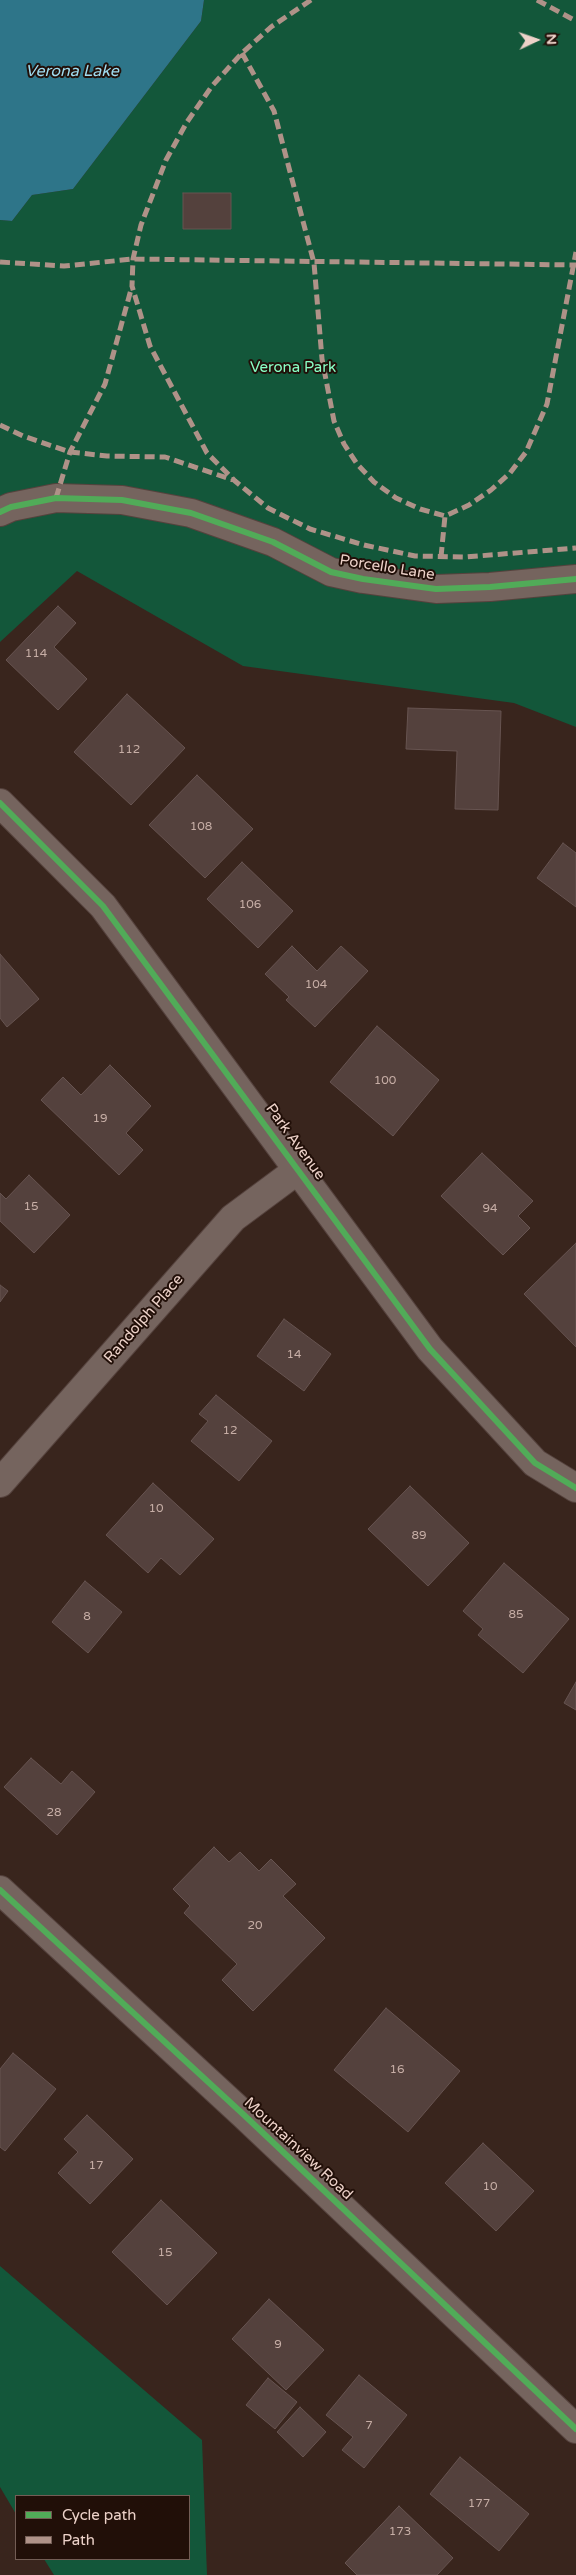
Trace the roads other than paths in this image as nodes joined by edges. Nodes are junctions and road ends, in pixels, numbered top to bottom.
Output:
1 (0, 512) edge
2 (576, 579) edge
3 (0, 802) edge
4 (299, 1169) junction
5 (0, 1483) edge
6 (576, 1488) edge
7 (0, 1890) edge
8 (576, 2429) edge

1 - 2 street, Porcello Lane
3 - 4 street, Park Avenue
4 - 5 street, Randolph Place
4 - 6 street, Park Avenue
7 - 8 street, Mountainview Road

